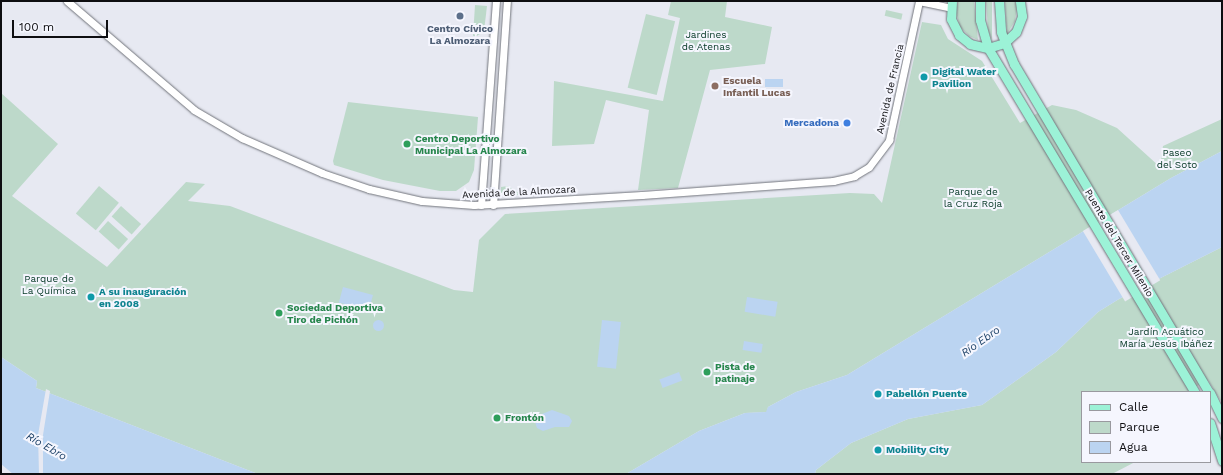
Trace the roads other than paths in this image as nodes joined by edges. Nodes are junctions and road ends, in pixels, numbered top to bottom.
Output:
1 (67, 1) edge
2 (496, 1) edge
3 (508, 1) edge
4 (919, 1) edge
5 (980, 1) edge
6 (999, 1) edge
7 (1020, 1) edge
8 (952, 5) edge
9 (1004, 43) junction
10 (988, 48) junction
11 (862, 173) joint
12 (481, 205) junction
13 (493, 205) junction
14 (1193, 389) edge
15 (1209, 391) edge
16 (1211, 395) edge
17 (1222, 418) edge
18 (1211, 426) edge
19 (1222, 461) edge

1 - 12 street, Avenida de la Almozara
2 - 12 street
3 - 13 street
4 - 8 street
4 - 11 street, Avenida de Francia
5 - 10 main road, Puente del Tercer Milenio
6 - 9 main road, Puente del Tercer Milenio
7 - 9 main road
8 - 10 main road
9 - 10 main road
9 - 15 main road, Puente del Tercer Milenio
10 - 14 main road, Puente del Tercer Milenio
11 - 13 street, Avenida de la Almozara
12 - 13 street, Avenida de la Almozara
16 - 17 main road, Puente del Tercer Milenio
18 - 19 main road

